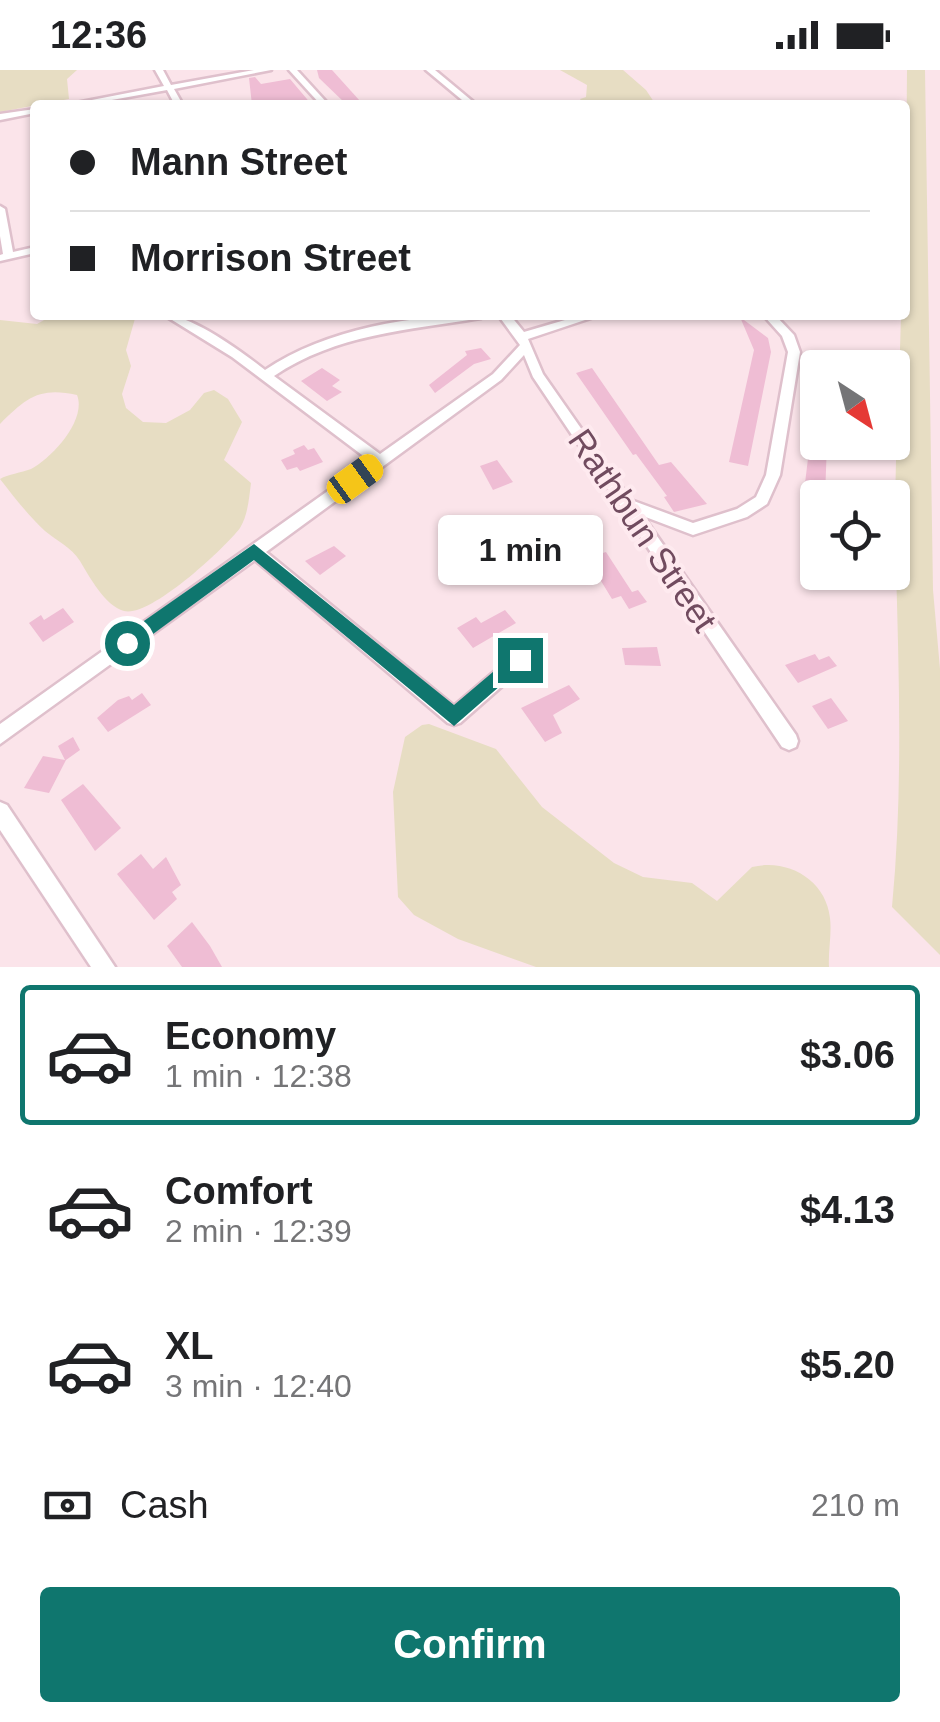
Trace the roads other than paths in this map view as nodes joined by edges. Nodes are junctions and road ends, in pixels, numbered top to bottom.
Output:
1 (159, 70) edge
2 (267, 70) edge
3 (293, 70) edge
4 (430, 70) edge
5 (169, 87) junction
6 (99, 100) edge
7 (176, 100) edge
8 (320, 100) edge
9 (466, 100) edge
10 (30, 112) edge
11 (0, 117) edge
12 (0, 209) edge
13 (30, 251) edge
14 (5, 257) edge
15 (178, 320) edge
16 (452, 320) edge
17 (508, 320) edge
18 (581, 320) edge
19 (773, 320) edge
20 (524, 341) junction
21 (266, 375) junction
22 (380, 461) junction
23 (627, 504) junction
24 (254, 551) junction
25 (520, 660) dead end
26 (0, 734) edge
27 (789, 741) dead end
28 (0, 812) edge
29 (104, 967) edge

1 - 5 street
2 - 5 street
3 - 8 street
4 - 9 street
5 - 6 street
5 - 7 street
10 - 11 street
12 - 14 street
13 - 14 street
15 - 21 street
16 - 21 street
17 - 20 street, Rathbun Street
18 - 20 street
19 - 23 street
20 - 22 street
20 - 23 street, Rathbun Street
21 - 22 street
22 - 24 street
23 - 27 street, Rathbun Street
24 - 25 street
24 - 26 street
28 - 29 street

